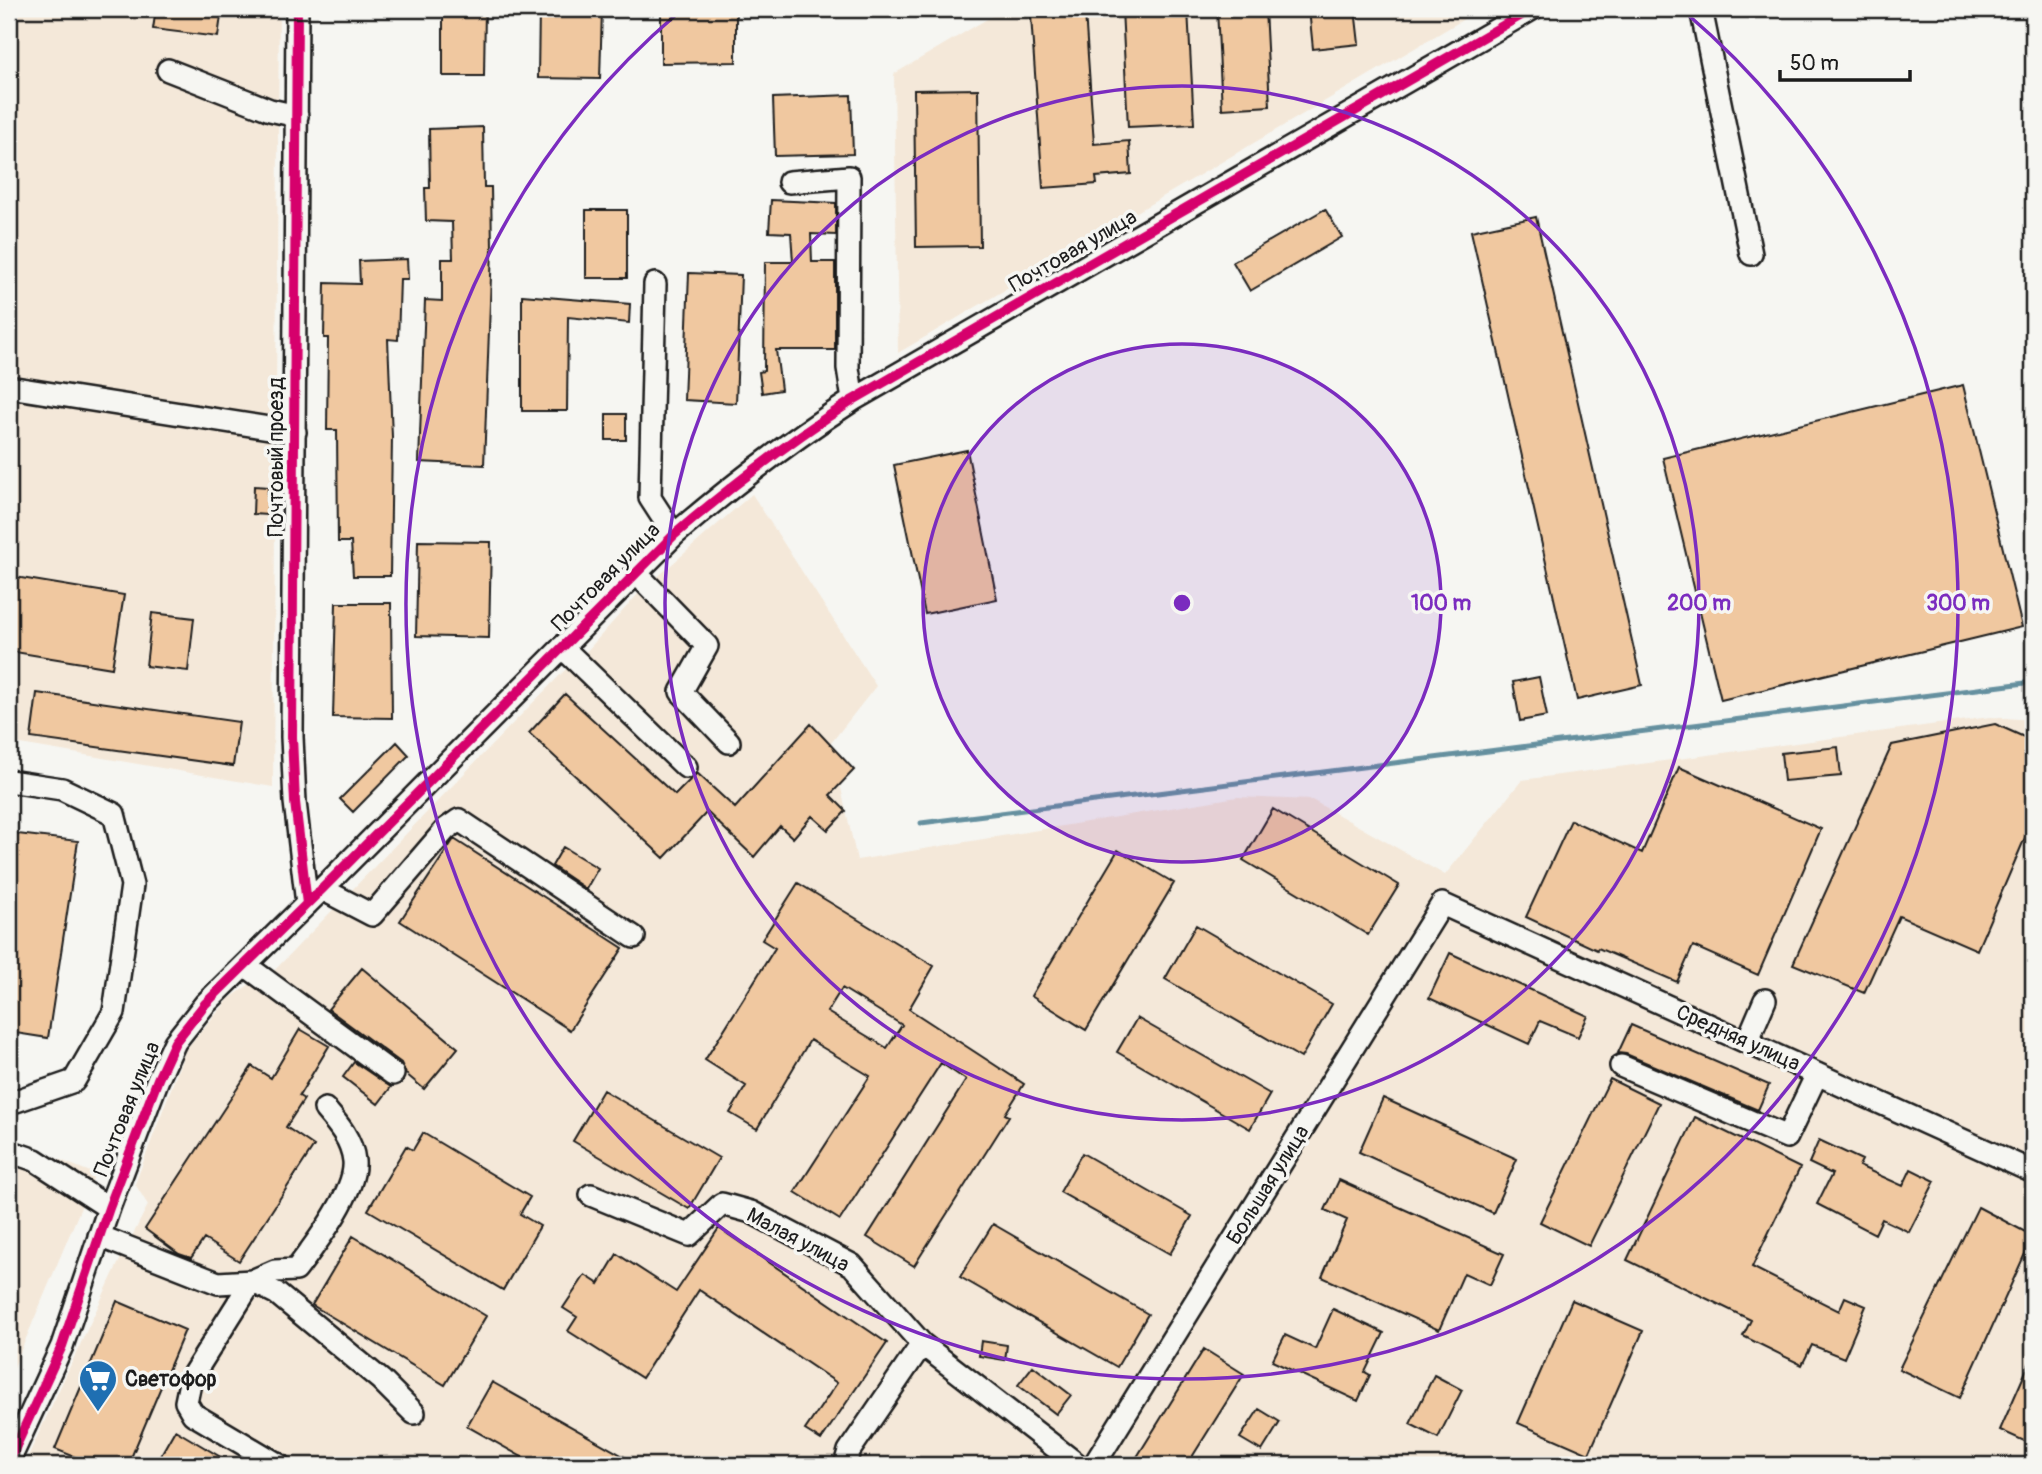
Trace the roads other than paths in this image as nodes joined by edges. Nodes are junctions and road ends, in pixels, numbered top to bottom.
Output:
1 (297, 9) edge
2 (1532, 9) edge
3 (1701, 9) edge
4 (168, 70) dead end
5 (296, 116) junction
6 (789, 182) dead end
7 (1751, 254) dead end
8 (655, 284) dead end
9 (9, 387) edge
10 (853, 400) junction
11 (295, 432) junction
12 (674, 536) junction
13 (636, 573) junction
14 (562, 648) junction
15 (729, 742) dead end
16 (686, 767) dead end
17 (9, 781) edge
18 (315, 897) junction
19 (1442, 904) joint
20 (634, 937) dead end
21 (246, 965) junction
22 (1765, 1000) dead end
23 (1747, 1042) junction
24 (1621, 1066) dead end
25 (393, 1074) dead end
26 (1817, 1074) junction
27 (9, 1100) edge
28 (325, 1109) dead end
29 (9, 1151) edge
30 (2033, 1172) edge
31 (591, 1195) dead end
32 (109, 1208) junction
33 (99, 1236) junction
34 (253, 1281) junction
35 (922, 1344) junction
36 (414, 1413) dead end
37 (9, 1461) edge
38 (279, 1465) edge
39 (845, 1465) edge
40 (1078, 1465) edge
41 (1094, 1465) edge

1 - 5 street, Почтовый проезд
2 - 10 street, Почтовая улица
3 - 7 street
4 - 5 street
5 - 11 street, Почтовый проезд
6 - 10 street
8 - 12 street
9 - 11 street
10 - 12 street, Почтовая улица
11 - 18 street, Почтовый проезд
12 - 13 street, Почтовая улица
13 - 14 street, Почтовая улица
13 - 15 street
14 - 16 street
14 - 18 street, Почтовая улица
17 - 27 street
18 - 20 street
18 - 21 street, Почтовая улица
19 - 23 street, Средняя улица
19 - 41 street, Большая улица
21 - 25 street
21 - 32 street, Почтовая улица
22 - 23 street
23 - 26 street, Средняя улица
24 - 26 street
26 - 30 street, Средняя улица
28 - 34 street
29 - 32 street
31 - 35 street, Малая улица
32 - 33 street, Почтовая улица
33 - 34 street
33 - 37 street, Почтовая улица
34 - 36 street
34 - 38 street
35 - 39 street
35 - 40 street, Малая улица

